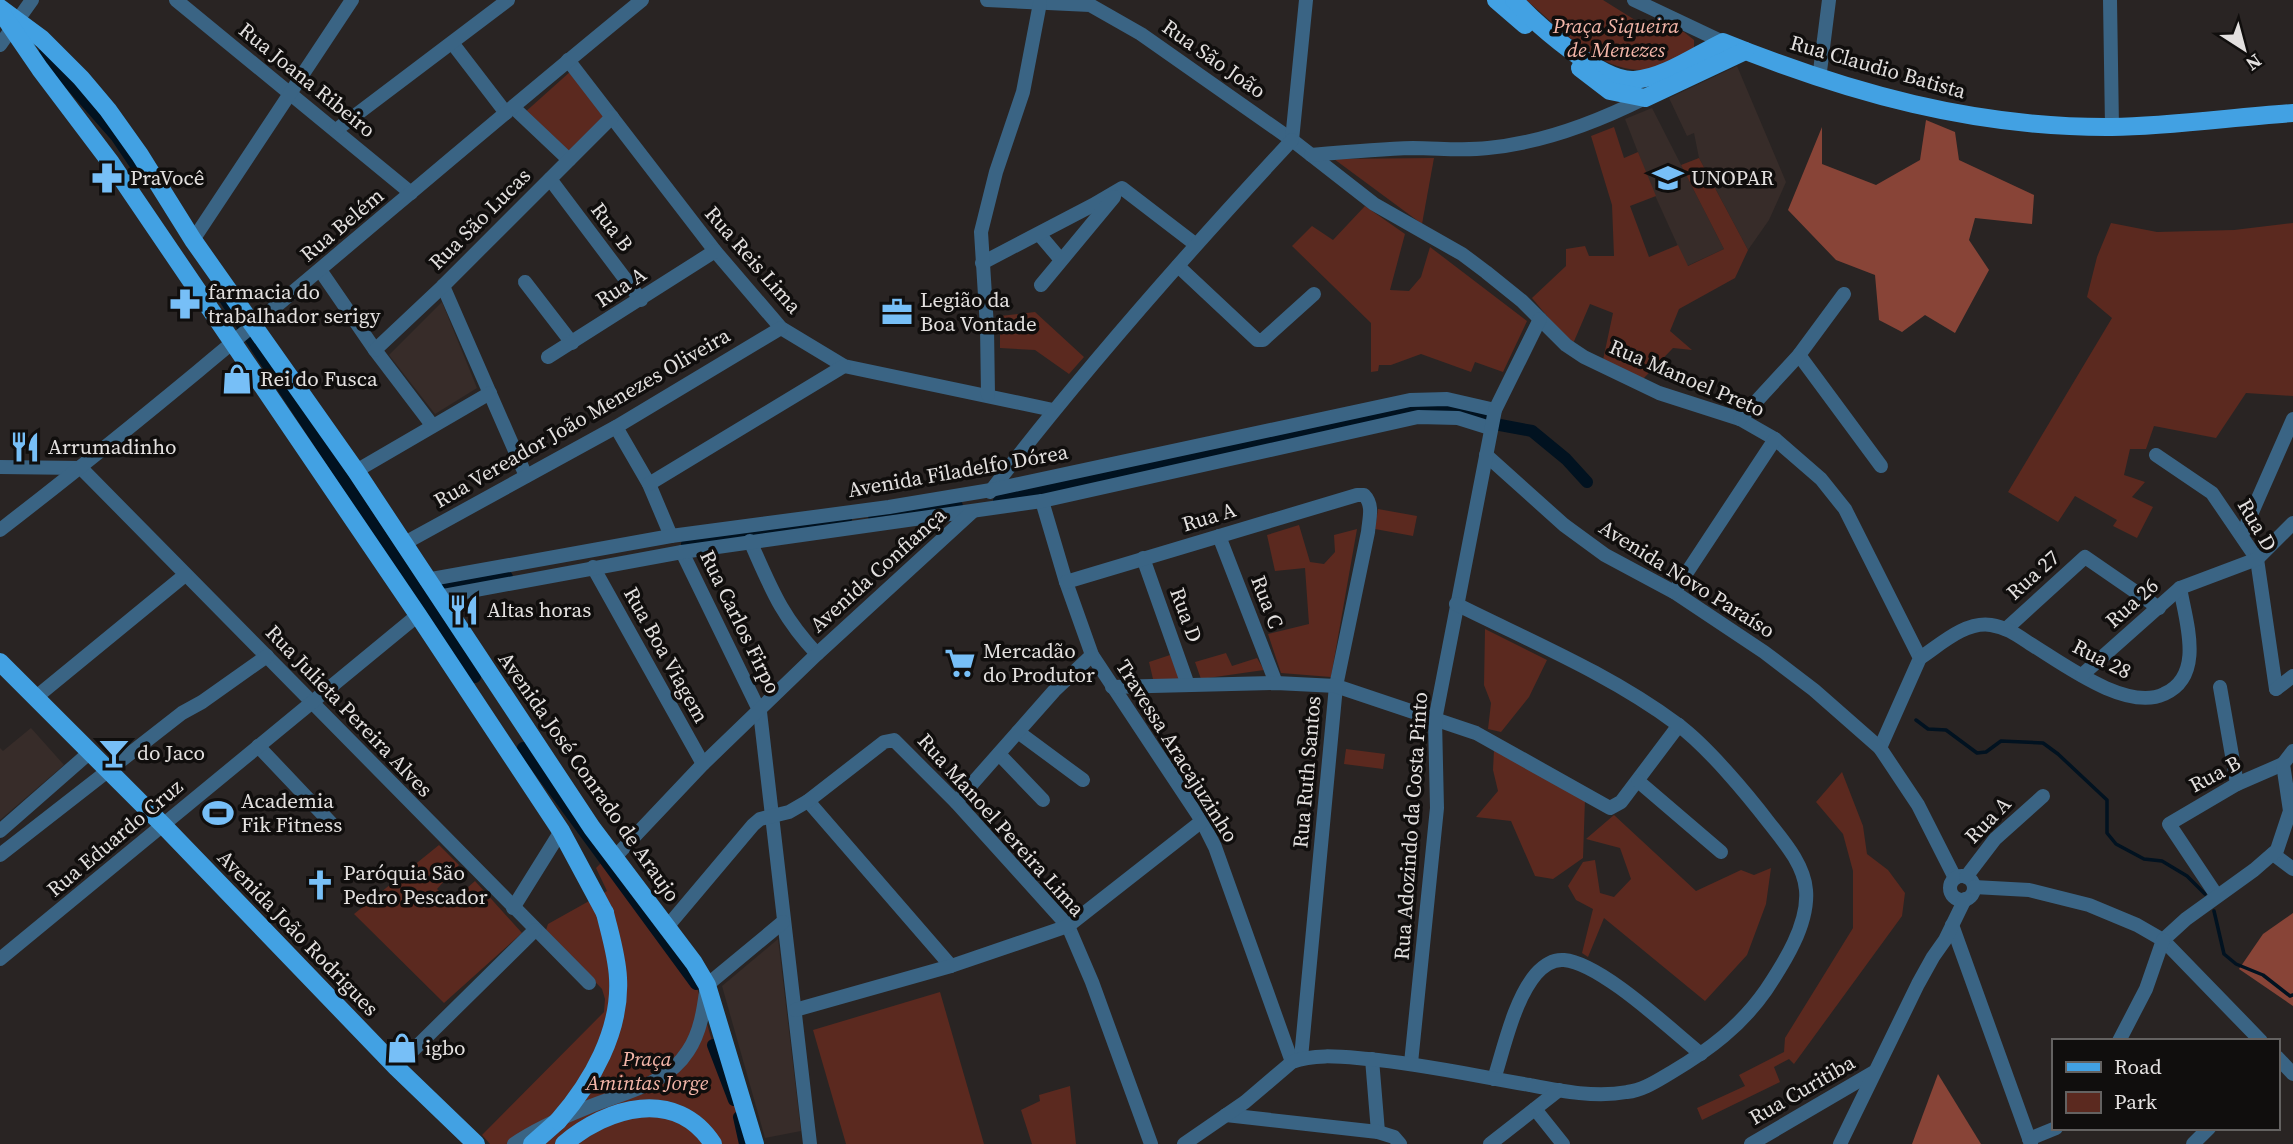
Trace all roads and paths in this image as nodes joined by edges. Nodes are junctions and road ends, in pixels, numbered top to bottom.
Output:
1 (32, 0) edge
2 (176, 0) edge
3 (352, 0) edge
4 (508, 0) edge
5 (642, 0) edge
6 (987, 0) edge
7 (1306, 0) edge
8 (1496, 0) edge
9 (1514, 0) edge
10 (1634, 0) edge
11 (1829, 0) edge
12 (2097, 0) edge
13 (2110, 0) edge
14 (1088, 2) edge
15 (1040, 3) junction
16 (0, 10) edge
17 (14, 25) junction
18 (1723, 42) junction
19 (453, 44) junction
20 (0, 45) edge
21 (1745, 51) junction
22 (568, 60) junction
23 (1819, 79) junction
24 (291, 93) junction
25 (1646, 98) junction
26 (510, 110) junction
27 (2293, 113) edge
28 (612, 117) junction
29 (2112, 127) junction
30 (336, 130) junction
31 (1292, 140) junction
32 (1311, 155) junction
33 (569, 160) junction
34 (550, 179) junction
35 (1122, 187) junction
36 (411, 193) junction
37 (1039, 234) junction
38 (193, 240) junction
39 (1195, 244) junction
40 (715, 251) junction
41 (1061, 260) junction
42 (982, 263) junction
43 (1178, 266) junction
44 (320, 270) junction
45 (525, 282) dead end
46 (1041, 285) dead end
47 (443, 286) junction
48 (1314, 294) dead end
49 (1844, 294) dead end
50 (641, 300) junction
51 (1540, 319) junction
52 (253, 326) junction
53 (781, 328) junction
54 (234, 341) junction
55 (572, 343) junction
56 (375, 350) junction
57 (1799, 355) junction
58 (548, 357) dead end
59 (844, 366) junction
60 (490, 393) junction
61 (988, 395) junction
62 (1053, 410) junction
63 (311, 411) junction
64 (1493, 419) junction
65 (1740, 419) junction
66 (2293, 419) edge
67 (432, 425) junction
68 (616, 427) junction
69 (1775, 439) junction
70 (302, 440) junction
71 (1486, 455) junction
72 (2156, 455) dead end
73 (1881, 466) dead end
74 (0, 467) edge
75 (81, 468) junction
76 (356, 471) junction
77 (526, 476) junction
78 (649, 484) junction
79 (990, 491) junction
80 (1364, 495) joint
81 (1042, 501) junction
82 (974, 510) junction
83 (2293, 523) edge
84 (0, 530) edge
85 (2242, 535) junction
86 (671, 536) junction
87 (1219, 536) junction
88 (750, 541) junction
89 (403, 544) junction
90 (682, 552) junction
91 (1143, 558) junction
92 (2257, 559) junction
93 (593, 567) junction
94 (185, 575) junction
95 (1066, 582) junction
96 (2180, 588) junction
97 (432, 589) junction
98 (1674, 592) junction
99 (1456, 604) junction
100 (2159, 608) junction
101 (418, 615) junction
102 (2006, 629) junction
103 (817, 654) junction
104 (1092, 655) junction
105 (267, 656) junction
106 (1920, 658) junction
107 (0, 662) edge
108 (2082, 675) junction
109 (2293, 676) edge
110 (1276, 683) junction
111 (1188, 685) junction
112 (1336, 686) junction
113 (1112, 687) junction
114 (2220, 687) dead end
115 (472, 697) junction
116 (35, 698) junction
117 (311, 702) junction
118 (760, 712) junction
119 (1435, 720) junction
120 (1679, 724) junction
121 (1018, 732) junction
122 (529, 736) junction
123 (258, 746) junction
124 (1880, 748) junction
125 (2293, 751) edge
126 (89, 753) junction
127 (999, 754) junction
128 (703, 764) junction
129 (2283, 764) junction
130 (108, 771) junction
131 (1083, 779) dead end
132 (1637, 781) junction
133 (2237, 784) junction
134 (2043, 796) dead end
135 (1043, 800) dead end
136 (808, 801) junction
137 (956, 802) junction
138 (2292, 811) edge
139 (772, 817) junction
140 (1202, 821) junction
141 (331, 823) dead end
142 (163, 825) junction
143 (0, 831) edge
144 (561, 831) junction
145 (1721, 852) dead end
146 (2273, 854) junction
147 (0, 855) edge
148 (614, 858) junction
149 (2293, 869) edge
150 (1965, 885) junction
151 (2217, 896) junction
152 (513, 908) junction
153 (783, 922) junction
154 (1952, 925) junction
155 (1068, 926) junction
156 (667, 927) junction
157 (535, 930) junction
158 (2163, 940) junction
159 (0, 958) edge
160 (951, 966) junction
161 (589, 983) dead end
162 (707, 985) junction
163 (795, 1010) junction
164 (2120, 1039) edge
165 (2259, 1039) edge
166 (1701, 1054) junction
167 (1372, 1059) junction
168 (1297, 1060) junction
169 (2279, 1060) edge
170 (1411, 1063) junction
171 (396, 1067) junction
172 (1874, 1072) junction
173 (2293, 1074) edge
174 (1494, 1079) junction
175 (1559, 1090) junction
176 (1535, 1109) junction
177 (1226, 1115) junction
178 (2052, 1130) edge
179 (2207, 1130) edge
180 (1378, 1132) junction
181 (711, 1141) edge
182 (2030, 1142) edge
183 (475, 1144) edge
184 (514, 1144) edge
185 (531, 1144) edge
186 (564, 1144) edge
187 (755, 1144) edge
188 (810, 1144) edge
189 (1151, 1144) edge
190 (1184, 1144) edge
191 (1401, 1144) edge
192 (1490, 1144) edge
193 (1563, 1144) edge
194 (1751, 1144) edge
195 (1840, 1144) edge
196 (2193, 1144) edge

1 - 17 street
2 - 24 street, Rua Joana Ribeiro
3 - 24 street
4 - 19 street
5 - 22 street, Rua Belém
6 - 15 street, Rua São João
7 - 31 street
8 - 25 main road
9 - 18 main road
10 - 18 street
11 - 23 street
12 - 13 street
13 - 29 street
14 - 15 street, Rua São João
14 - 31 street, Rua São João
15 - 42 street
16 - 17 main road
17 - 20 street
17 - 38 main road, Avenida José Conrado de Araujo
17 - 54 main road
18 - 21 main road, Rua Claudio Batista
19 - 26 street
19 - 30 street
21 - 23 main road, Rua Claudio Batista
21 - 25 main road
22 - 26 street, Rua Belém
22 - 28 street, Rua Reis Lima
23 - 29 main road, Rua Claudio Batista
24 - 30 street, Rua Joana Ribeiro
24 - 38 street
25 - 32 street
26 - 33 street
26 - 36 street, Rua Belém
27 - 29 main road, Rua Claudio Batista
28 - 33 street, Rua São Lucas
28 - 40 street, Rua Reis Lima
30 - 36 street, Rua Joana Ribeiro
31 - 32 street, Rua Manoel Preto
31 - 39 street, Avenida Confiança
32 - 51 street, Rua Manoel Preto
33 - 34 street, Rua São Lucas
34 - 47 street, Rua São Lucas
34 - 50 street, Rua B
35 - 37 street
35 - 39 street
35 - 41 street
36 - 44 street, Rua Belém
37 - 41 street
37 - 42 street
38 - 52 main road, Avenida José Conrado de Araujo
39 - 43 street, Avenida Confiança
40 - 50 street, Rua A
40 - 53 street, Rua Reis Lima
41 - 46 street
42 - 61 street
43 - 48 street
43 - 62 street, Avenida Confiança
44 - 52 street, Rua Belém
44 - 56 street
45 - 55 street
47 - 56 street, Rua São Lucas
47 - 60 street
49 - 57 street
50 - 55 street, Rua A
51 - 64 street, Rua Adozindo da Costa Pinto
51 - 65 street, Rua Manoel Preto
52 - 54 street, Rua Belém
52 - 63 main road, Avenida José Conrado de Araujo
53 - 59 street, Rua Reis Lima
53 - 68 street, Rua Vereador João Menezes Oliveira
54 - 70 main road
54 - 75 street, Rua Belém
55 - 58 street, Rua A
56 - 67 street
57 - 65 street
57 - 73 street
59 - 61 street, Rua Reis Lima
59 - 78 street
60 - 67 street
60 - 77 street
61 - 62 street, Rua Reis Lima
62 - 79 street, Avenida Confiança
63 - 70 main road
63 - 76 main road, Avenida José Conrado de Araujo
64 - 71 street, Rua Adozindo da Costa Pinto
64 - 79 street, Avenida Filadelfo Dórea
64 - 81 street, Avenida Filadelfo Dórea
65 - 69 street, Rua Manoel Preto
66 - 85 street
67 - 76 street
68 - 77 street, Rua Vereador João Menezes Oliveira
68 - 78 street, Rua Carlos Firpo
69 - 98 street
69 - 106 street, Rua Manoel Preto
70 - 101 main road
71 - 98 street, Avenida Novo Paraíso
71 - 99 street, Rua Adozindo da Costa Pinto
72 - 85 street, Rua D
74 - 75 street
75 - 84 street, Rua Belém
75 - 94 street, Rua Julieta Pereira Alves
76 - 89 main road, Avenida José Conrado de Araujo
77 - 89 street, Rua Vereador João Menezes Oliveira
78 - 86 street, Rua Carlos Firpo
79 - 82 street, Avenida Confiança
79 - 86 street, Avenida Filadelfo Dórea
80 - 87 street, Rua A
80 - 112 street, Rua Ruth Santos
81 - 82 street, Avenida Filadelfo Dórea
81 - 95 street, Travessa Aracajuzinho
82 - 88 street, Avenida Filadelfo Dórea
82 - 103 street, Avenida Confiança
83 - 92 street
85 - 92 street, Rua D
86 - 97 street, Avenida Filadelfo Dórea
87 - 91 street, Rua A
87 - 110 street, Rua C
88 - 90 street, Avenida Filadelfo Dórea
88 - 103 street
89 - 97 main road, Avenida José Conrado de Araujo
90 - 93 street, Avenida Filadelfo Dórea
90 - 118 street, Rua Carlos Firpo
91 - 95 street, Rua A
91 - 111 street, Rua D
92 - 96 street, Rua 26
92 - 109 street, Rua D
93 - 97 street, Avenida Filadelfo Dórea
93 - 128 street, Rua Boa Viagem
94 - 105 street, Rua Julieta Pereira Alves
94 - 116 street
95 - 104 street, Travessa Aracajuzinho
96 - 100 street, Rua 26
96 - 108 street, Rua 28
97 - 122 main road, Avenida José Conrado de Araujo
98 - 124 street, Avenida Novo Paraíso
99 - 119 street, Rua Adozindo da Costa Pinto
99 - 120 street
100 - 102 street, Rua 27
100 - 108 street, Rua 26
101 - 115 main road
101 - 117 street, Rua Eduardo Cruz
102 - 106 street, Rua 28
102 - 108 street, Rua 28
103 - 118 street, Avenida Confiança
104 - 113 street, Travessa Aracajuzinho
104 - 121 street
105 - 117 street, Rua Julieta Pereira Alves
105 - 130 street
106 - 124 street
107 - 116 main road, Avenida João Rodrigues
110 - 111 street
110 - 112 street
111 - 113 street
112 - 119 street
112 - 168 street, Rua Ruth Santos
113 - 140 street, Travessa Aracajuzinho
114 - 133 street
115 - 122 main road
115 - 144 main road
116 - 126 main road, Avenida João Rodrigues
117 - 123 street, Rua Eduardo Cruz
117 - 152 street, Rua Julieta Pereira Alves
118 - 128 street, Avenida Confiança
118 - 139 street, Rua Carlos Firpo
119 - 132 street
119 - 170 street, Rua Adozindo da Costa Pinto
120 - 132 street
120 - 166 street
121 - 127 street
121 - 131 street
122 - 148 main road, Avenida José Conrado de Araujo
123 - 141 street
123 - 142 street, Rua Eduardo Cruz
124 - 150 street, Avenida Novo Paraíso
125 - 129 street
126 - 130 main road, Avenida João Rodrigues
126 - 143 street
127 - 135 street
127 - 137 street
128 - 148 street, Avenida Confiança
129 - 133 street, Rua B
129 - 138 street
130 - 142 main road, Avenida João Rodrigues
130 - 147 street
132 - 145 street
133 - 151 street, Rua B
134 - 150 street, Rua A
136 - 137 street, Rua Manoel Pereira Lima
136 - 139 street
136 - 160 street
137 - 155 street, Rua Manoel Pereira Lima
138 - 146 street
139 - 153 street, Rua Carlos Firpo
139 - 156 street
140 - 155 street
140 - 168 street, Travessa Aracajuzinho
142 - 159 street, Rua Eduardo Cruz
142 - 171 main road, Avenida João Rodrigues
144 - 152 street
144 - 185 main road, bridge
146 - 149 street
146 - 151 street
148 - 156 main road, Avenida José Conrado de Araujo
150 - 154 street, Rua A
150 - 158 street
151 - 158 street
152 - 157 street, Rua Julieta Pereira Alves
153 - 162 street
153 - 163 street, Rua Carlos Firpo
154 - 172 street, Rua A
154 - 182 street
155 - 160 street
155 - 189 street, Rua Manoel Pereira Lima
156 - 162 main road, Avenida José Conrado de Araujo
157 - 161 street, Rua Julieta Pereira Alves
157 - 171 street
158 - 164 street
158 - 165 street
160 - 163 street
162 - 184 street
162 - 187 main road, Avenida José Conrado de Araujo
163 - 188 street, Rua Carlos Firpo
166 - 174 street
166 - 175 street
167 - 168 street
167 - 170 street
167 - 180 street
168 - 177 street
169 - 173 street
170 - 174 street
171 - 183 main road, Avenida João Rodrigues
172 - 194 street, Rua Curitiba
172 - 195 street, Rua A
174 - 175 street
175 - 176 street
176 - 192 street
176 - 193 street
177 - 180 street
177 - 190 street
178 - 182 street
179 - 196 street
180 - 191 street
181 - 186 main road

